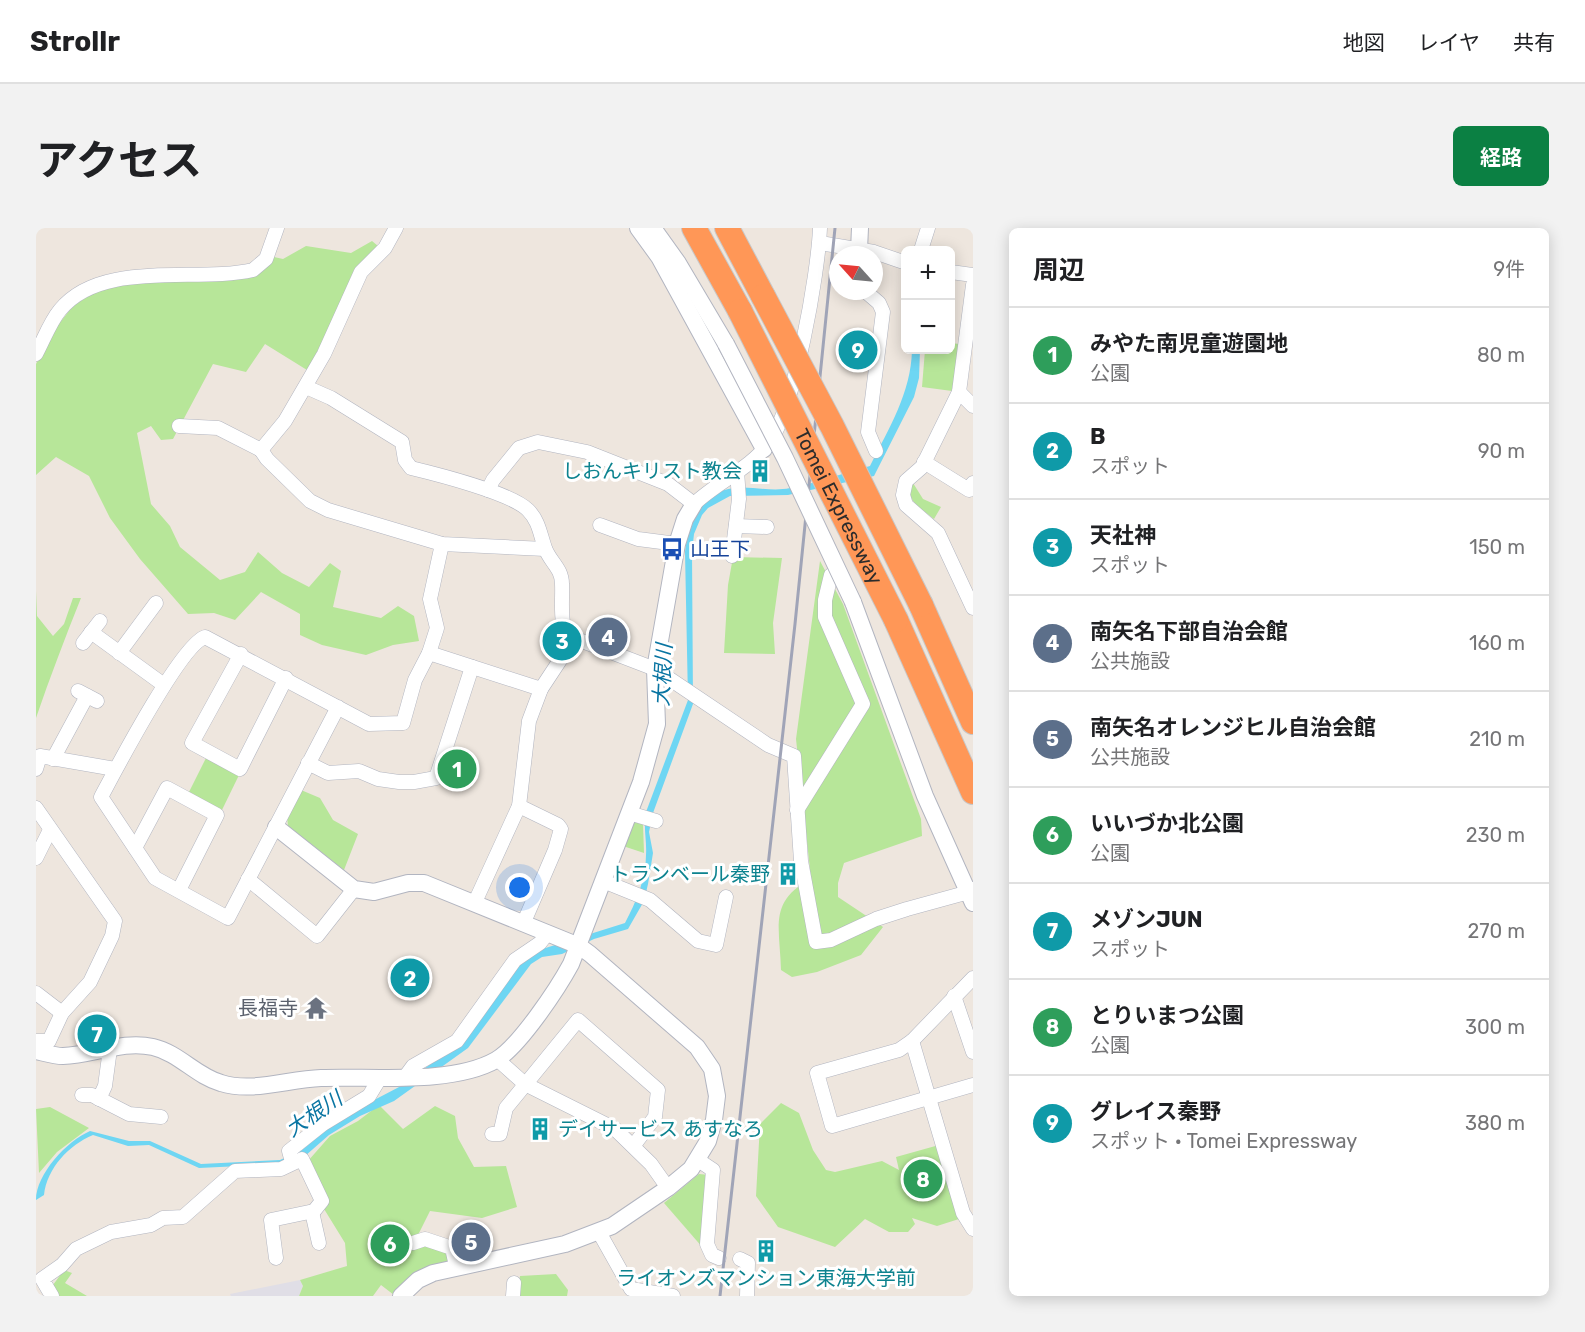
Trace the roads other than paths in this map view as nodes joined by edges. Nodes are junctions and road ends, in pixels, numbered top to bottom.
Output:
1 (277, 228) edge
2 (396, 228) edge
3 (638, 228) edge
4 (653, 228) edge
5 (694, 228) edge
6 (727, 228) edge
7 (820, 228) edge
8 (860, 228) edge
9 (928, 228) edge
10 (820, 243) junction
11 (832, 246) edge
12 (859, 246) edge
13 (922, 246) edge
14 (883, 255) edge
15 (901, 261) edge
16 (955, 273) edge
17 (973, 275) edge
18 (973, 285) edge
19 (876, 300) edge
20 (36, 354) edge
21 (306, 387) junction
22 (959, 392) junction
23 (973, 406) edge
24 (179, 426) dead end
25 (764, 449) junction
26 (261, 450) junction
27 (876, 451) dead end
28 (924, 462) junction
29 (737, 477) junction
30 (973, 483) edge
31 (488, 490) junction
32 (694, 504) junction
33 (600, 525) dead end
34 (736, 526) junction
35 (767, 527) dead end
36 (677, 543) junction
37 (442, 544) junction
38 (545, 549) junction
39 (732, 556) dead end
40 (831, 574) dead end
41 (156, 603) dead end
42 (973, 608) edge
43 (100, 621) dead end
44 (572, 642) junction
45 (119, 653) junction
46 (429, 653) junction
47 (241, 654) junction
48 (472, 667) junction
49 (655, 669) junction
50 (286, 678) junction
51 (164, 685) junction
52 (541, 689) junction
53 (87, 696) dead end
54 (338, 707) junction
55 (973, 722) edge
56 (53, 759) junction
57 (308, 763) junction
58 (36, 769) edge
59 (115, 769) junction
60 (973, 792) edge
61 (519, 806) junction
62 (36, 808) edge
63 (796, 811) junction
64 (276, 827) junction
65 (50, 830) junction
66 (135, 848) junction
67 (37, 855) edge
68 (248, 879) junction
69 (603, 881) junction
70 (178, 890) junction
71 (354, 890) junction
72 (972, 895) edge
73 (726, 897) dead end
74 (475, 902) junction
75 (524, 922) junction
76 (547, 934) junction
77 (579, 946) junction
78 (973, 978) edge
79 (36, 993) edge
80 (954, 996) junction
81 (62, 1013) junction
82 (36, 1041) edge
83 (912, 1041) junction
84 (110, 1049) junction
85 (36, 1051) edge
86 (973, 1052) edge
87 (497, 1059) junction
88 (407, 1077) junction
89 (380, 1078) junction
90 (525, 1084) junction
91 (973, 1085) edge
92 (82, 1095) dead end
93 (929, 1097) junction
94 (99, 1099) junction
95 (161, 1117) dead end
96 (500, 1134) dead end
97 (634, 1145) junction
98 (291, 1158) junction
99 (698, 1160) junction
100 (668, 1188) junction
101 (312, 1212) junction
102 (972, 1224) edge
103 (599, 1232) junction
104 (413, 1243) dead end
105 (320, 1244) dead end
106 (276, 1258) dead end
107 (719, 1258) dead end
108 (741, 1259) dead end
109 (456, 1266) junction
110 (52, 1296) edge
111 (401, 1296) edge
112 (673, 1296) edge
113 (747, 1296) edge

1 - 20 street
2 - 21 street
3 - 25 street
4 - 72 street, bridge
5 - 60 highway, Tomei Expressway, bridge
6 - 55 highway, Tomei Expressway, bridge
7 - 10 street
8 - 12 street
9 - 13 street
10 - 11 street
10 - 25 street
14 - 15 street
16 - 17 street
18 - 22 street
19 - 27 street
21 - 26 street
21 - 31 street
22 - 23 street
22 - 28 street
24 - 26 street
25 - 29 street
26 - 37 street
28 - 30 street
28 - 42 street
29 - 32 street
29 - 34 street
31 - 32 street
31 - 38 street
32 - 36 street
33 - 36 street
34 - 35 street
34 - 39 street
36 - 49 street
37 - 38 street
37 - 46 street
38 - 44 street
40 - 63 street
41 - 45 street
43 - 45 street
44 - 49 street
44 - 52 street
45 - 51 street
46 - 48 street
46 - 54 street
47 - 50 street
47 - 50 street
47 - 51 street
48 - 52 street
48 - 57 street
49 - 63 street
49 - 69 street
50 - 54 street
51 - 59 street
52 - 61 street
53 - 56 street
54 - 57 street
56 - 58 street
56 - 59 street
57 - 64 street
59 - 66 street
61 - 74 street
61 - 75 street
62 - 65 street
63 - 72 street
64 - 68 street
64 - 71 street
65 - 67 street
65 - 81 street
66 - 70 street
66 - 70 street
68 - 70 street
68 - 71 street
69 - 73 street
69 - 77 street
71 - 74 street
74 - 75 street
75 - 76 street
76 - 77 street
76 - 88 street
77 - 87 street
77 - 99 street
78 - 80 street
79 - 81 street
80 - 83 street
80 - 86 street
81 - 82 street
83 - 93 street
83 - 93 street
84 - 85 street
84 - 89 street
84 - 94 street
87 - 88 street
87 - 90 street
88 - 89 street
89 - 98 street
90 - 96 street
90 - 97 street
90 - 97 street
91 - 93 street
92 - 94 street
93 - 102 street
94 - 95 street
97 - 100 street
98 - 101 street
98 - 110 street
99 - 100 street
99 - 107 street
100 - 103 street
101 - 105 street
101 - 106 street
103 - 109 street
103 - 112 street
104 - 109 street
108 - 113 street
109 - 111 street

